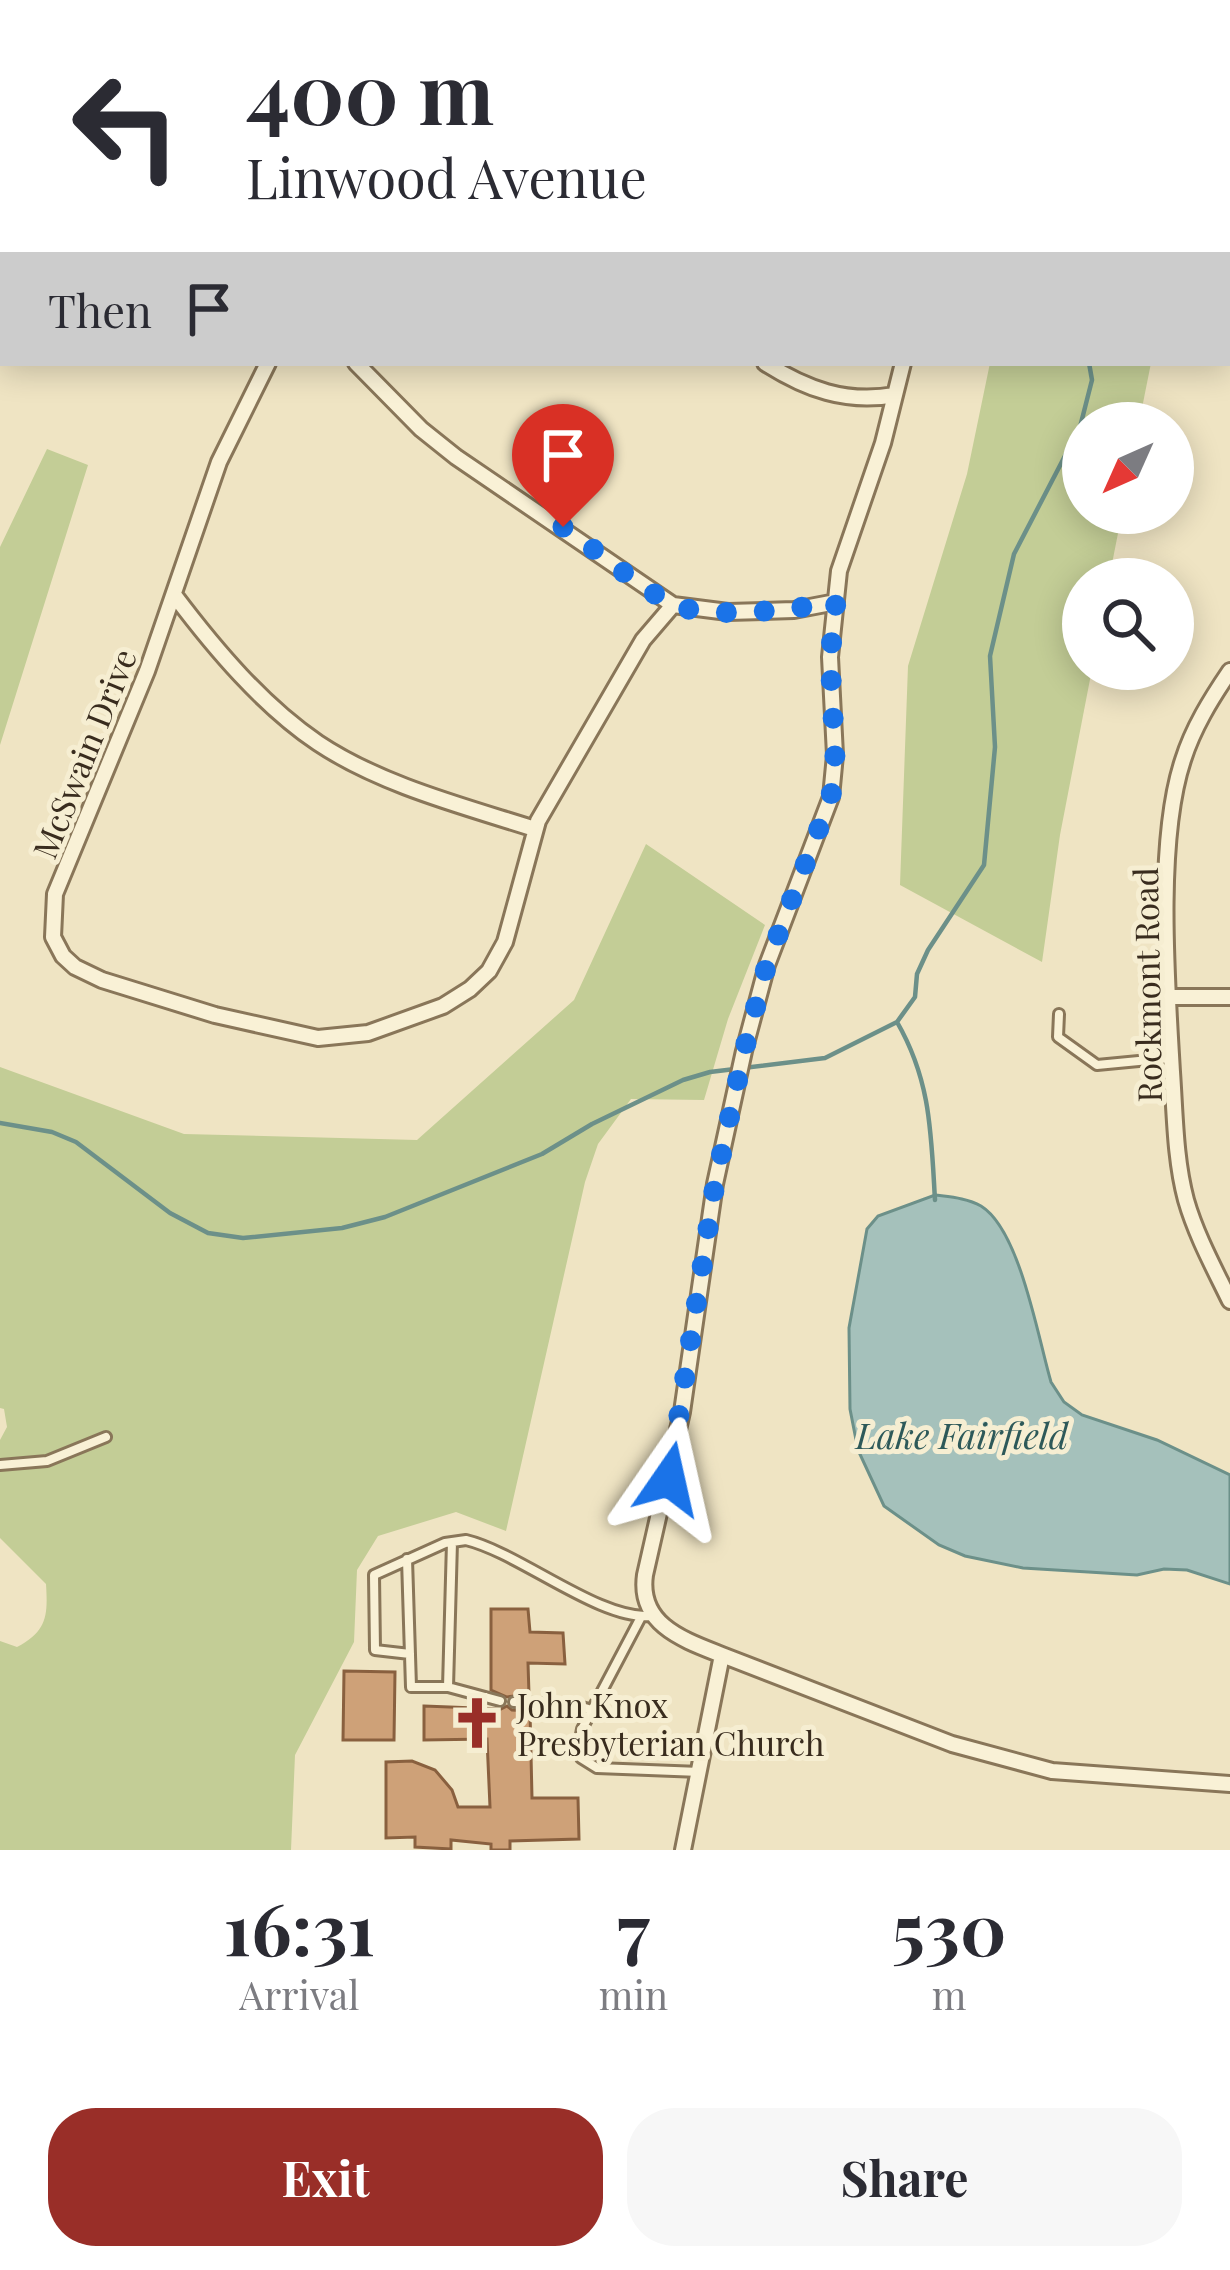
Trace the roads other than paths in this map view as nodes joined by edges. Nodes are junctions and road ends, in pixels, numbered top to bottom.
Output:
1 (266, 366) edge
2 (359, 366) edge
3 (770, 366) edge
4 (902, 366) edge
5 (895, 395) junction
6 (175, 596) junction
7 (836, 602) junction
8 (673, 605) junction
9 (1230, 671) edge
10 (535, 829) junction
11 (1168, 997) junction
12 (1230, 997) edge
13 (1059, 1014) dead end
14 (1172, 1058) junction
15 (1230, 1301) edge
16 (106, 1437) dead end
17 (0, 1466) edge
18 (452, 1542) junction
19 (407, 1559) junction
20 (647, 1617) junction
21 (410, 1654) junction
22 (722, 1655) junction
23 (448, 1687) junction
24 (500, 1702) dead end
25 (514, 1702) dead end
26 (592, 1710) junction
27 (701, 1772) junction
28 (1230, 1784) edge
29 (683, 1850) edge

1 - 6 street, McSwain Drive
2 - 8 street
3 - 5 street
4 - 5 street
5 - 7 street
6 - 10 street
6 - 10 street, McSwain Drive
7 - 8 street
7 - 20 street
8 - 10 street, McSwain Drive
9 - 11 street, Rockmont Road
11 - 12 street
11 - 14 street, Rockmont Road
13 - 14 lane
14 - 15 street, Rockmont Road
16 - 17 lane
18 - 19 lane
18 - 20 lane
18 - 23 lane
19 - 21 lane
19 - 21 lane
20 - 22 street
20 - 26 lane
21 - 23 lane
22 - 27 street
22 - 28 street
23 - 24 lane
25 - 26 lane
26 - 27 lane
27 - 29 street

